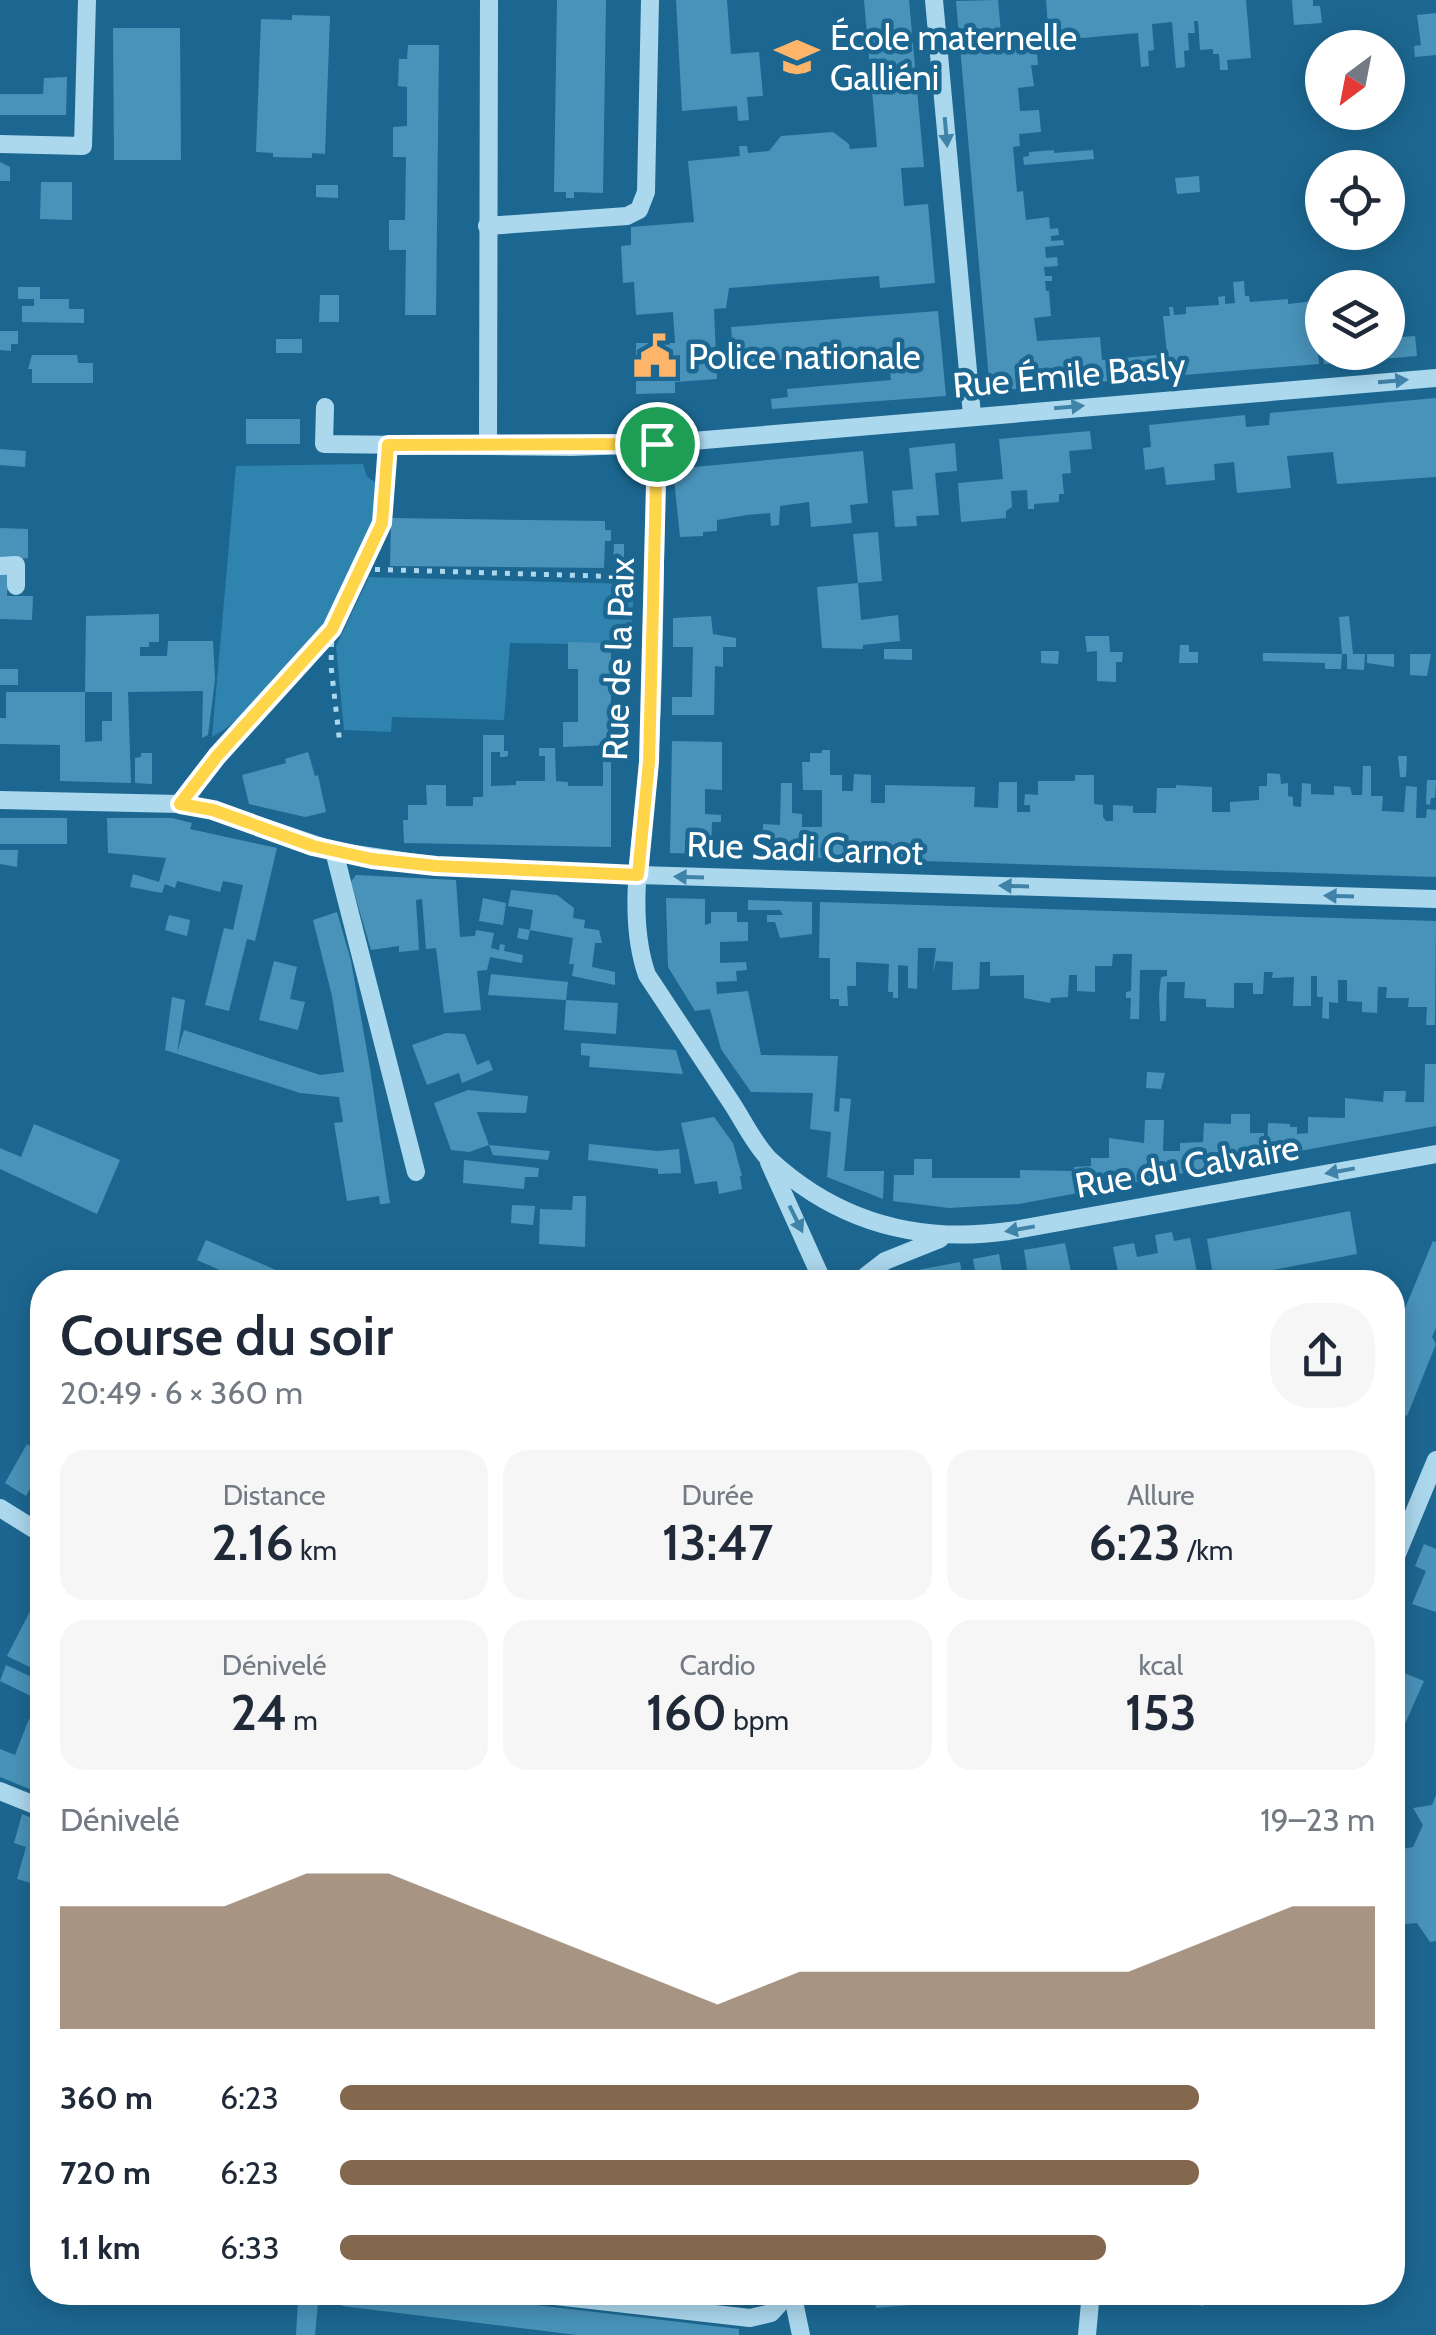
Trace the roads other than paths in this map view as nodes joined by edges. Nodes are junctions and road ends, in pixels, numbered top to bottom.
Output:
1 (87, 0) edge
2 (489, 0) edge
3 (650, 0) edge
4 (934, 0) edge
5 (0, 144) edge
6 (487, 226) junction
7 (1436, 378) edge
8 (325, 407) dead end
9 (972, 415) junction
10 (657, 444) junction
11 (488, 446) junction
12 (0, 566) edge
13 (16, 586) dead end
14 (0, 800) edge
15 (334, 851) junction
16 (638, 875) junction
17 (1436, 899) edge
18 (1436, 1154) edge
19 (766, 1156) junction
20 (416, 1172) dead end
21 (950, 1236) junction
22 (818, 1270) edge
23 (873, 1270) edge
24 (1436, 1460) edge
25 (2, 1510) edge
26 (30, 1527) edge
27 (1405, 1535) edge
28 (0, 1791) edge
29 (30, 1803) edge
30 (648, 2305) edge
31 (779, 2305) edge
32 (794, 2305) edge
33 (1090, 2305) edge
34 (801, 2335) edge
35 (1087, 2335) edge

1 - 5 street
2 - 6 street
3 - 6 street
4 -> 9 street
6 - 11 street
9 -> 7 street, Rue Émile Basly
8 - 11 street, Rue Émile Basly
9 - 10 street, Rue Émile Basly
10 - 11 street, Rue Émile Basly
10 - 16 street, Rue de la Paix
12 - 13 street
14 - 15 street, Rue Sadi Carnot
15 - 16 street, Rue Sadi Carnot
15 - 20 street
17 -> 16 street, Rue Sadi Carnot
16 - 19 street, Rue du Calvaire
18 -> 21 street, Rue du Calvaire
19 - 21 street, Rue du Calvaire
19 -> 22 street
21 - 23 street, Rue du Calvaire
24 - 27 street
25 - 26 street
28 - 29 street
30 - 31 street
32 - 34 street
33 - 35 street

